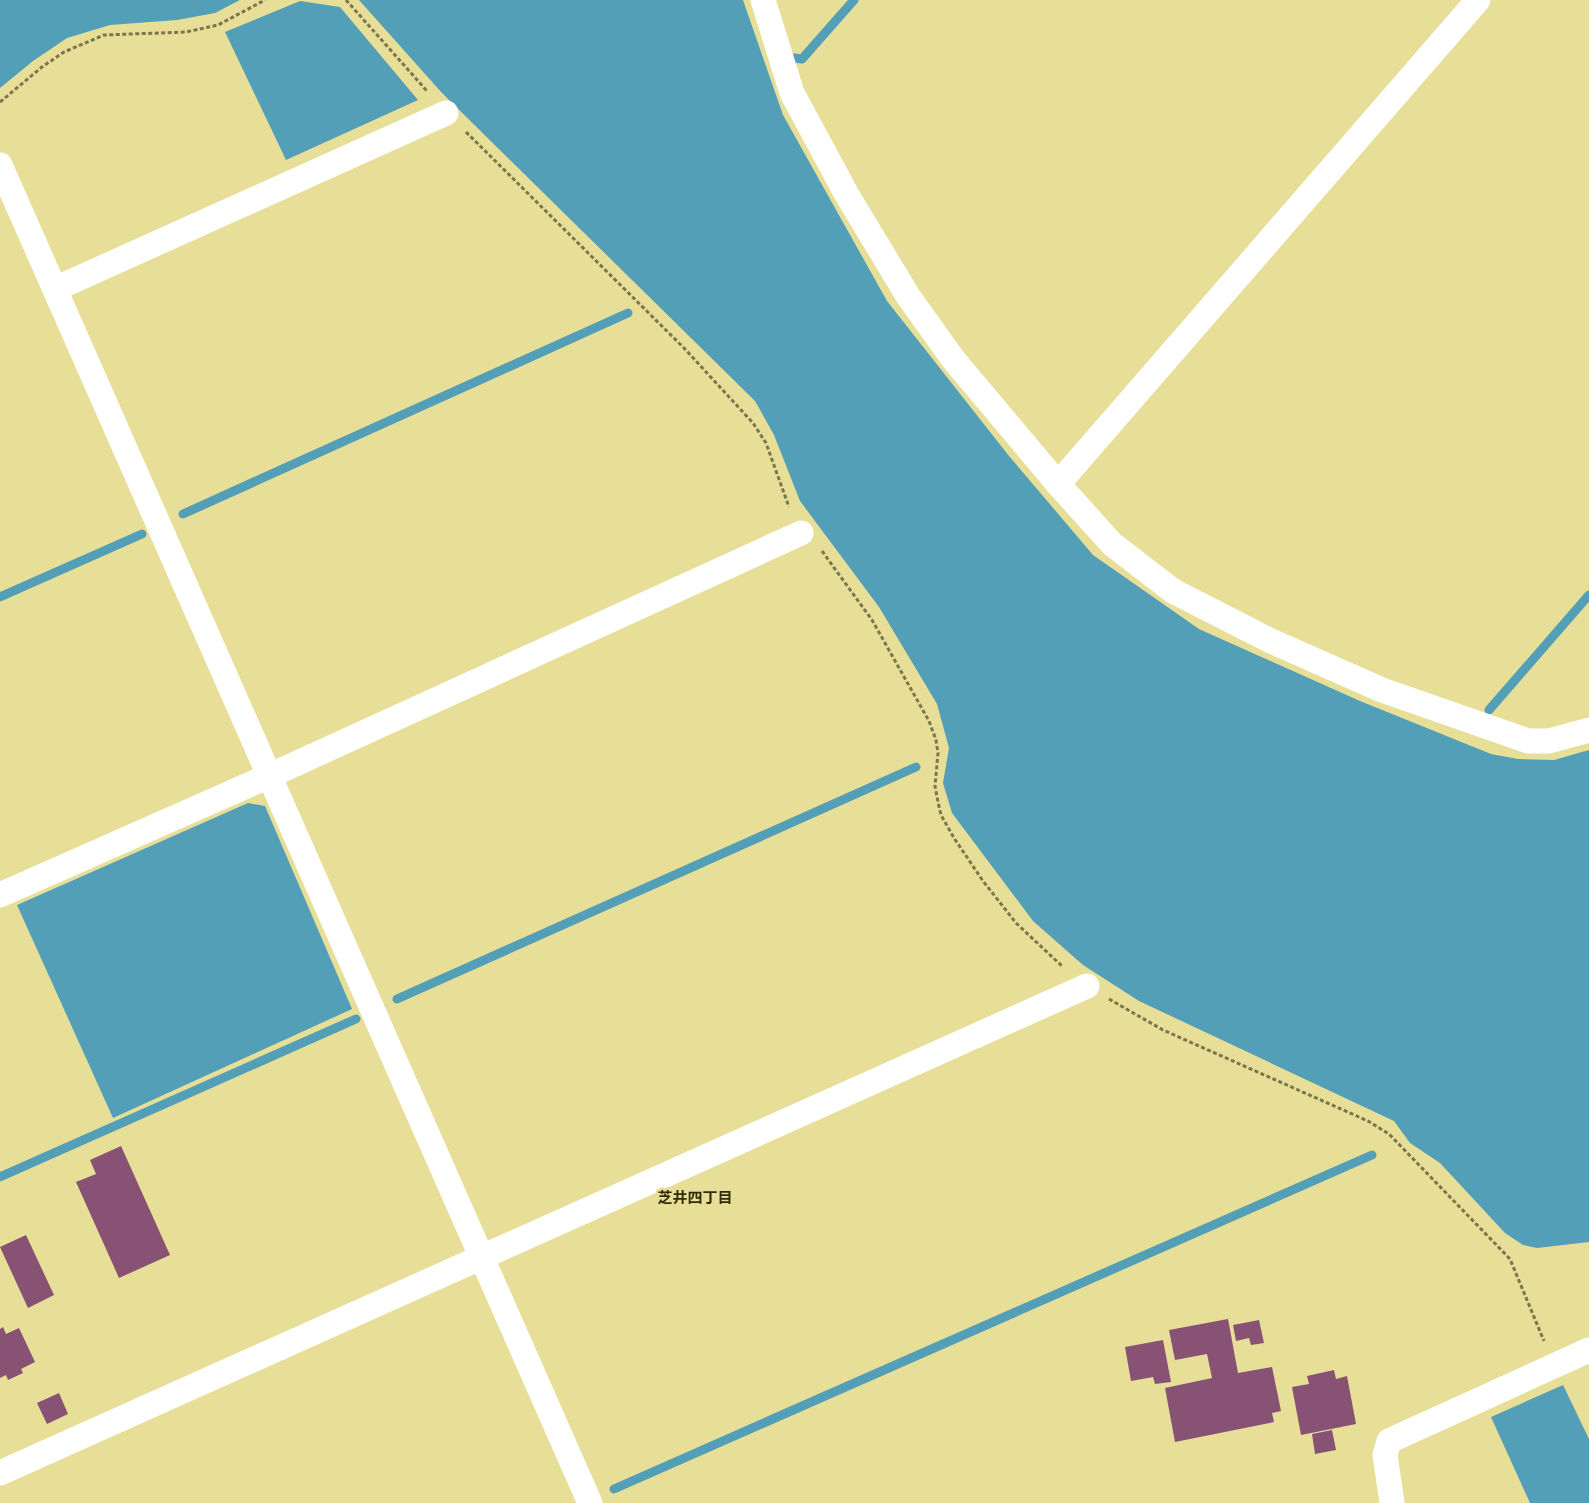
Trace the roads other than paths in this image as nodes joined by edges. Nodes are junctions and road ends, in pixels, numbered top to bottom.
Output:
1 (763, 0) edge
2 (1478, 0) edge
3 (446, 113) road end
4 (0, 165) edge
5 (55, 289) junction
6 (1058, 484) junction
7 (801, 533) road end
8 (1589, 730) edge
9 (269, 776) junction
10 (0, 895) edge
11 (1087, 986) road end
12 (481, 1258) junction
13 (1589, 1350) edge
14 (0, 1473) edge
15 (590, 1503) edge
16 (1392, 1503) edge

1 - 6 street
2 - 6 street
3 - 5 street
4 - 5 street
5 - 9 street
6 - 8 street
7 - 9 street
9 - 10 street
9 - 12 street
11 - 12 street
12 - 14 street
12 - 15 street
13 - 16 street

